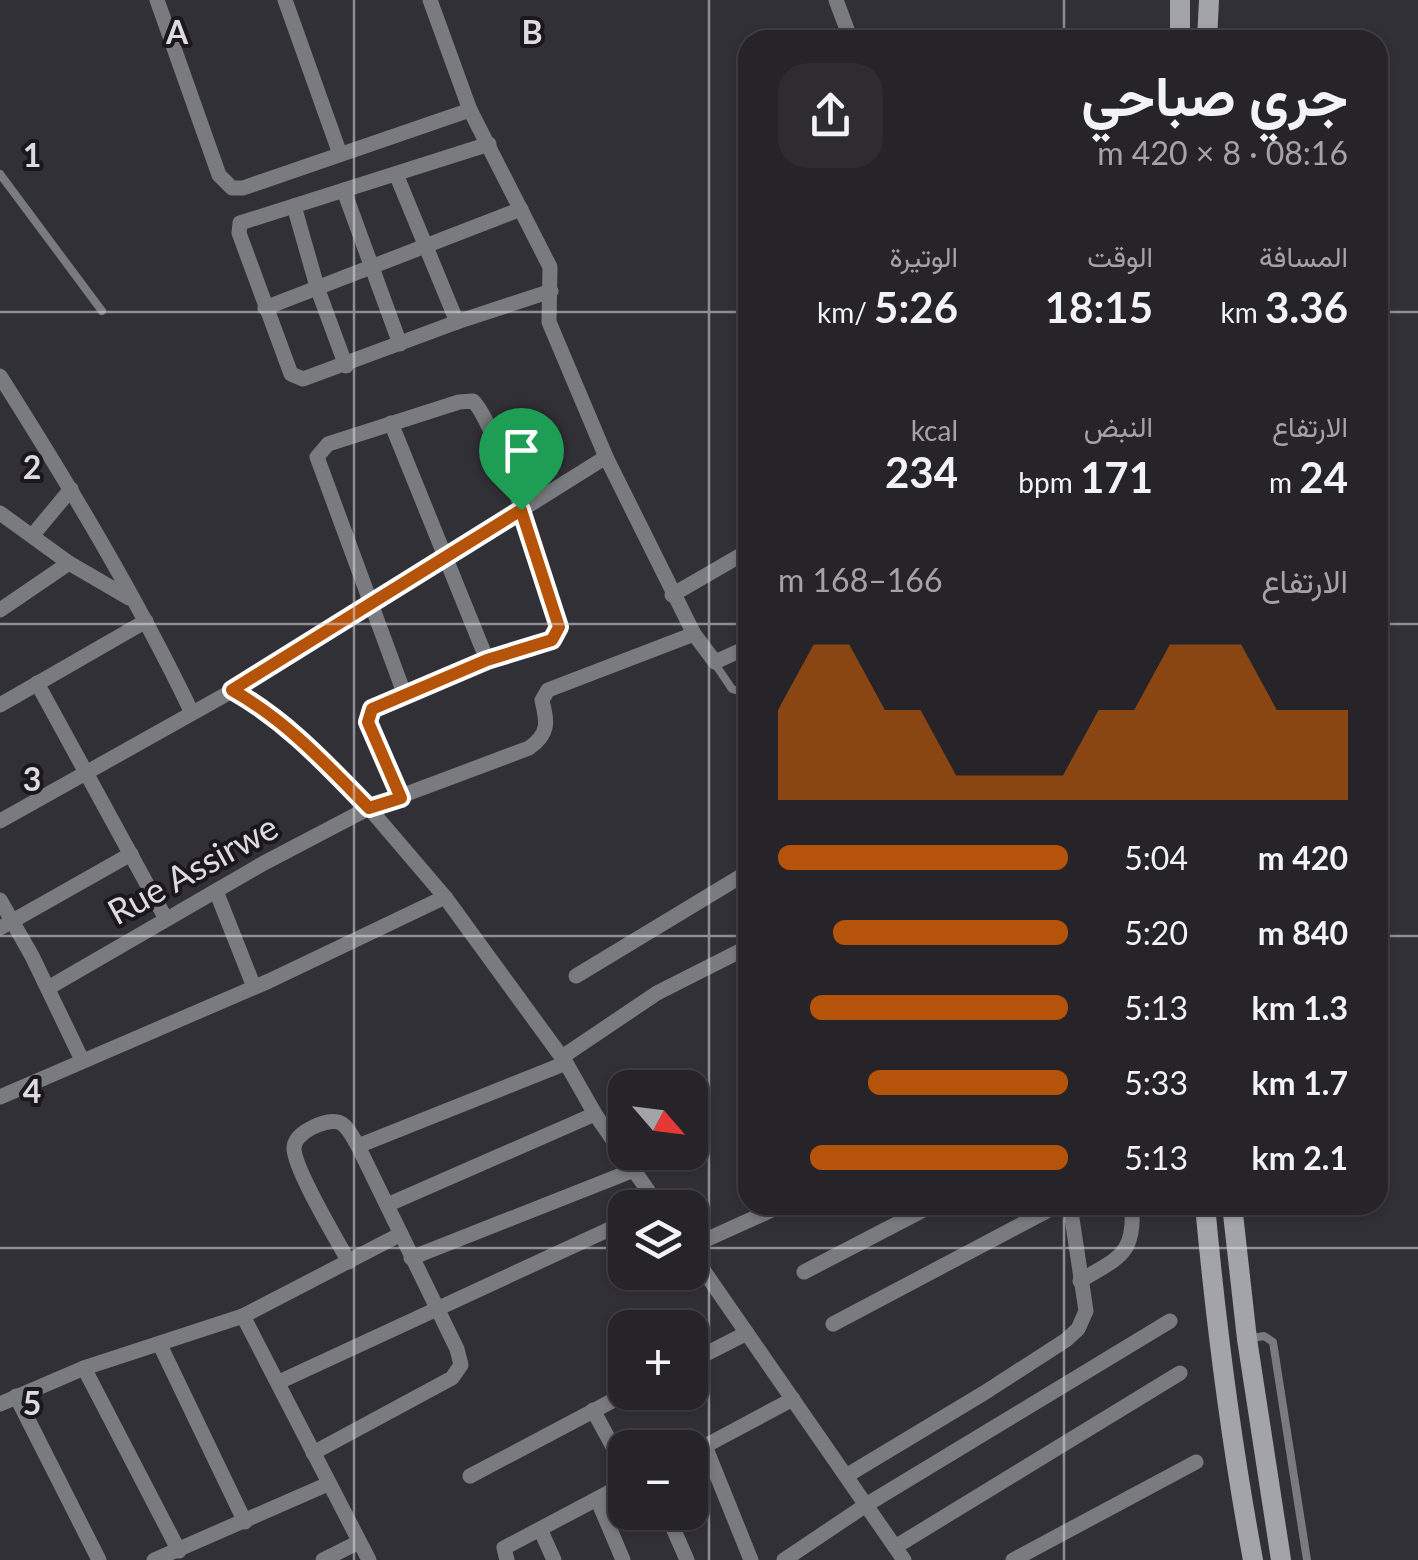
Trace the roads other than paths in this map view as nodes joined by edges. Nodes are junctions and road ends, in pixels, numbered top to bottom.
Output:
1 (158, 0) edge
2 (285, 0) edge
3 (430, 0) edge
4 (836, 0) edge
5 (1180, 0) edge
6 (1209, 0) edge
7 (847, 30) edge
8 (1180, 30) edge
9 (1208, 30) edge
10 (470, 110) junction
11 (489, 144) junction
12 (340, 154) junction
13 (0, 174) edge
14 (396, 174) junction
15 (344, 191) junction
16 (294, 206) junction
17 (521, 210) junction
18 (427, 246) junction
19 (374, 268) junction
20 (318, 290) junction
21 (551, 292) junction
22 (265, 308) junction
23 (102, 312) dead end
24 (457, 322) junction
25 (400, 344) junction
26 (346, 366) junction
27 (0, 376) edge
28 (391, 423) junction
29 (606, 457) junction
30 (71, 489) junction
31 (521, 510) junction
32 (0, 513) edge
33 (32, 536) junction
34 (446, 557) junction
35 (738, 560) edge
36 (69, 563) junction
37 (672, 595) junction
38 (132, 600) junction
39 (370, 604) junction
40 (0, 610) edge
41 (146, 622) junction
42 (694, 634) junction
43 (738, 652) edge
44 (487, 660) junction
45 (713, 661) junction
46 (37, 683) junction
47 (232, 690) junction
48 (738, 691) edge
49 (404, 693) junction
50 (0, 705) edge
51 (192, 713) junction
52 (87, 772) junction
53 (401, 798) junction
54 (369, 808) junction
55 (0, 821) edge
56 (131, 854) junction
57 (738, 878) edge
58 (216, 891) junction
59 (445, 897) junction
60 (0, 900) edge
61 (166, 919) junction
62 (6, 925) edge
63 (738, 952) edge
64 (576, 976) dead end
65 (254, 987) junction
66 (48, 988) junction
67 (82, 1060) junction
68 (564, 1060) junction
69 (0, 1097) edge
70 (595, 1114) junction
71 (608, 1133) edge
72 (358, 1146) junction
73 (634, 1170) joint
74 (647, 1190) edge
75 (387, 1205) junction
76 (763, 1215) edge
77 (913, 1215) edge
78 (1039, 1215) edge
79 (1071, 1215) edge
80 (1132, 1215) edge
81 (1206, 1215) edge
82 (1233, 1215) edge
83 (608, 1230) edge
84 (401, 1234) junction
85 (708, 1241) edge
86 (410, 1258) junction
87 (349, 1262) junction
88 (804, 1272) dead end
89 (708, 1276) edge
90 (1080, 1281) junction
91 (438, 1310) junction
92 (242, 1316) junction
93 (1170, 1320) dead end
94 (833, 1324) dead end
95 (746, 1332) junction
96 (1246, 1339) junction
97 (160, 1345) junction
98 (708, 1352) edge
99 (84, 1368) junction
100 (1180, 1373) dead end
101 (279, 1382) junction
102 (16, 1396) junction
103 (793, 1399) junction
104 (608, 1403) edge
105 (0, 1404) edge
106 (594, 1410) junction
107 (608, 1437) edge
108 (708, 1445) edge
109 (313, 1452) junction
110 (1196, 1462) dead end
111 (708, 1471) edge
112 (470, 1476) dead end
113 (846, 1476) junction
114 (328, 1484) junction
115 (608, 1494) edge
116 (598, 1500) junction
117 (866, 1505) junction
118 (246, 1522) junction
119 (674, 1530) edge
120 (541, 1531) junction
121 (360, 1542) junction
122 (178, 1551) junction
123 (900, 1554) edge
124 (98, 1560) edge
125 (154, 1560) edge
126 (323, 1560) edge
127 (369, 1560) edge
128 (507, 1560) edge
129 (554, 1560) edge
130 (624, 1560) edge
131 (686, 1560) edge
132 (751, 1560) edge
133 (784, 1560) edge
134 (1013, 1560) edge
135 (1252, 1560) edge
136 (1282, 1560) edge
137 (1307, 1560) edge

1 - 12 street
2 - 12 street
3 - 10 street
4 - 7 street
5 - 8 street
6 - 9 street
10 - 11 street
10 - 12 street
11 - 14 street
11 - 17 street
13 - 23 lane
14 - 15 street
14 - 18 street
15 - 16 street
15 - 19 street
16 - 20 street
16 - 22 street
17 - 18 street
17 - 21 street
18 - 19 street
18 - 24 street
19 - 20 street
19 - 25 street
20 - 22 street
20 - 26 street
21 - 24 street
21 - 29 street
22 - 26 street
24 - 25 street
25 - 26 street
27 - 30 street
28 - 31 street
28 - 34 street
28 - 39 street
29 - 31 street
29 - 37 street
30 - 33 street
30 - 38 street
31 - 34 street
31 - 44 street
32 - 33 street
33 - 36 street
34 - 39 street
34 - 44 street
35 - 37 street
36 - 38 street
36 - 40 street
37 - 42 street
38 - 41 street
39 - 47 street
39 - 49 street
41 - 46 street
41 - 51 street
42 - 45 street
42 - 53 street, Rue Assirwe
43 - 45 street
44 - 49 street
45 - 48 lane
46 - 50 street
46 - 52 street
47 - 51 street
47 - 54 street
49 - 53 street
51 - 52 street
52 - 55 street
52 - 56 street
53 - 54 street, Rue Assirwe
54 - 58 street, Rue Assirwe
54 - 59 street
56 - 61 street
56 - 62 street
57 - 64 street
58 - 61 street, Rue Assirwe
58 - 65 street
59 - 65 street
59 - 68 street
60 - 62 street
61 - 66 street, Rue Assirwe
62 - 66 street
63 - 68 street
65 - 67 street
66 - 67 street
67 - 69 street
68 - 70 street
68 - 72 street
70 - 71 street
70 - 75 street
72 - 75 street
72 - 87 street
73 - 74 street
73 - 86 street
75 - 84 street
76 - 85 street
77 - 88 street
78 - 94 street
79 - 90 street
80 - 90 street
81 - 135 street
82 - 96 street
83 - 91 street
84 - 86 street
84 - 87 street
86 - 91 street
87 - 92 street
89 - 95 street
90 - 113 street
91 - 101 street
91 - 109 street
92 - 97 street
92 - 101 street
93 - 117 street
95 - 98 street
95 - 103 street
96 - 136 street
96 - 137 lane
97 - 99 street
97 - 118 street
99 - 102 street
99 - 122 street
100 - 123 street
101 - 109 street
102 - 105 street
102 - 124 street
103 - 108 street
103 - 113 street
104 - 106 street
106 - 107 street
106 - 112 street
109 - 114 street
110 - 134 street
111 - 132 street
113 - 117 street
114 - 118 street
114 - 121 street
115 - 116 street
116 - 120 street
116 - 130 street
117 - 123 street
117 - 133 street
118 - 122 street
119 - 131 street
120 - 128 street
120 - 129 street
121 - 126 street
121 - 127 street
122 - 125 street

